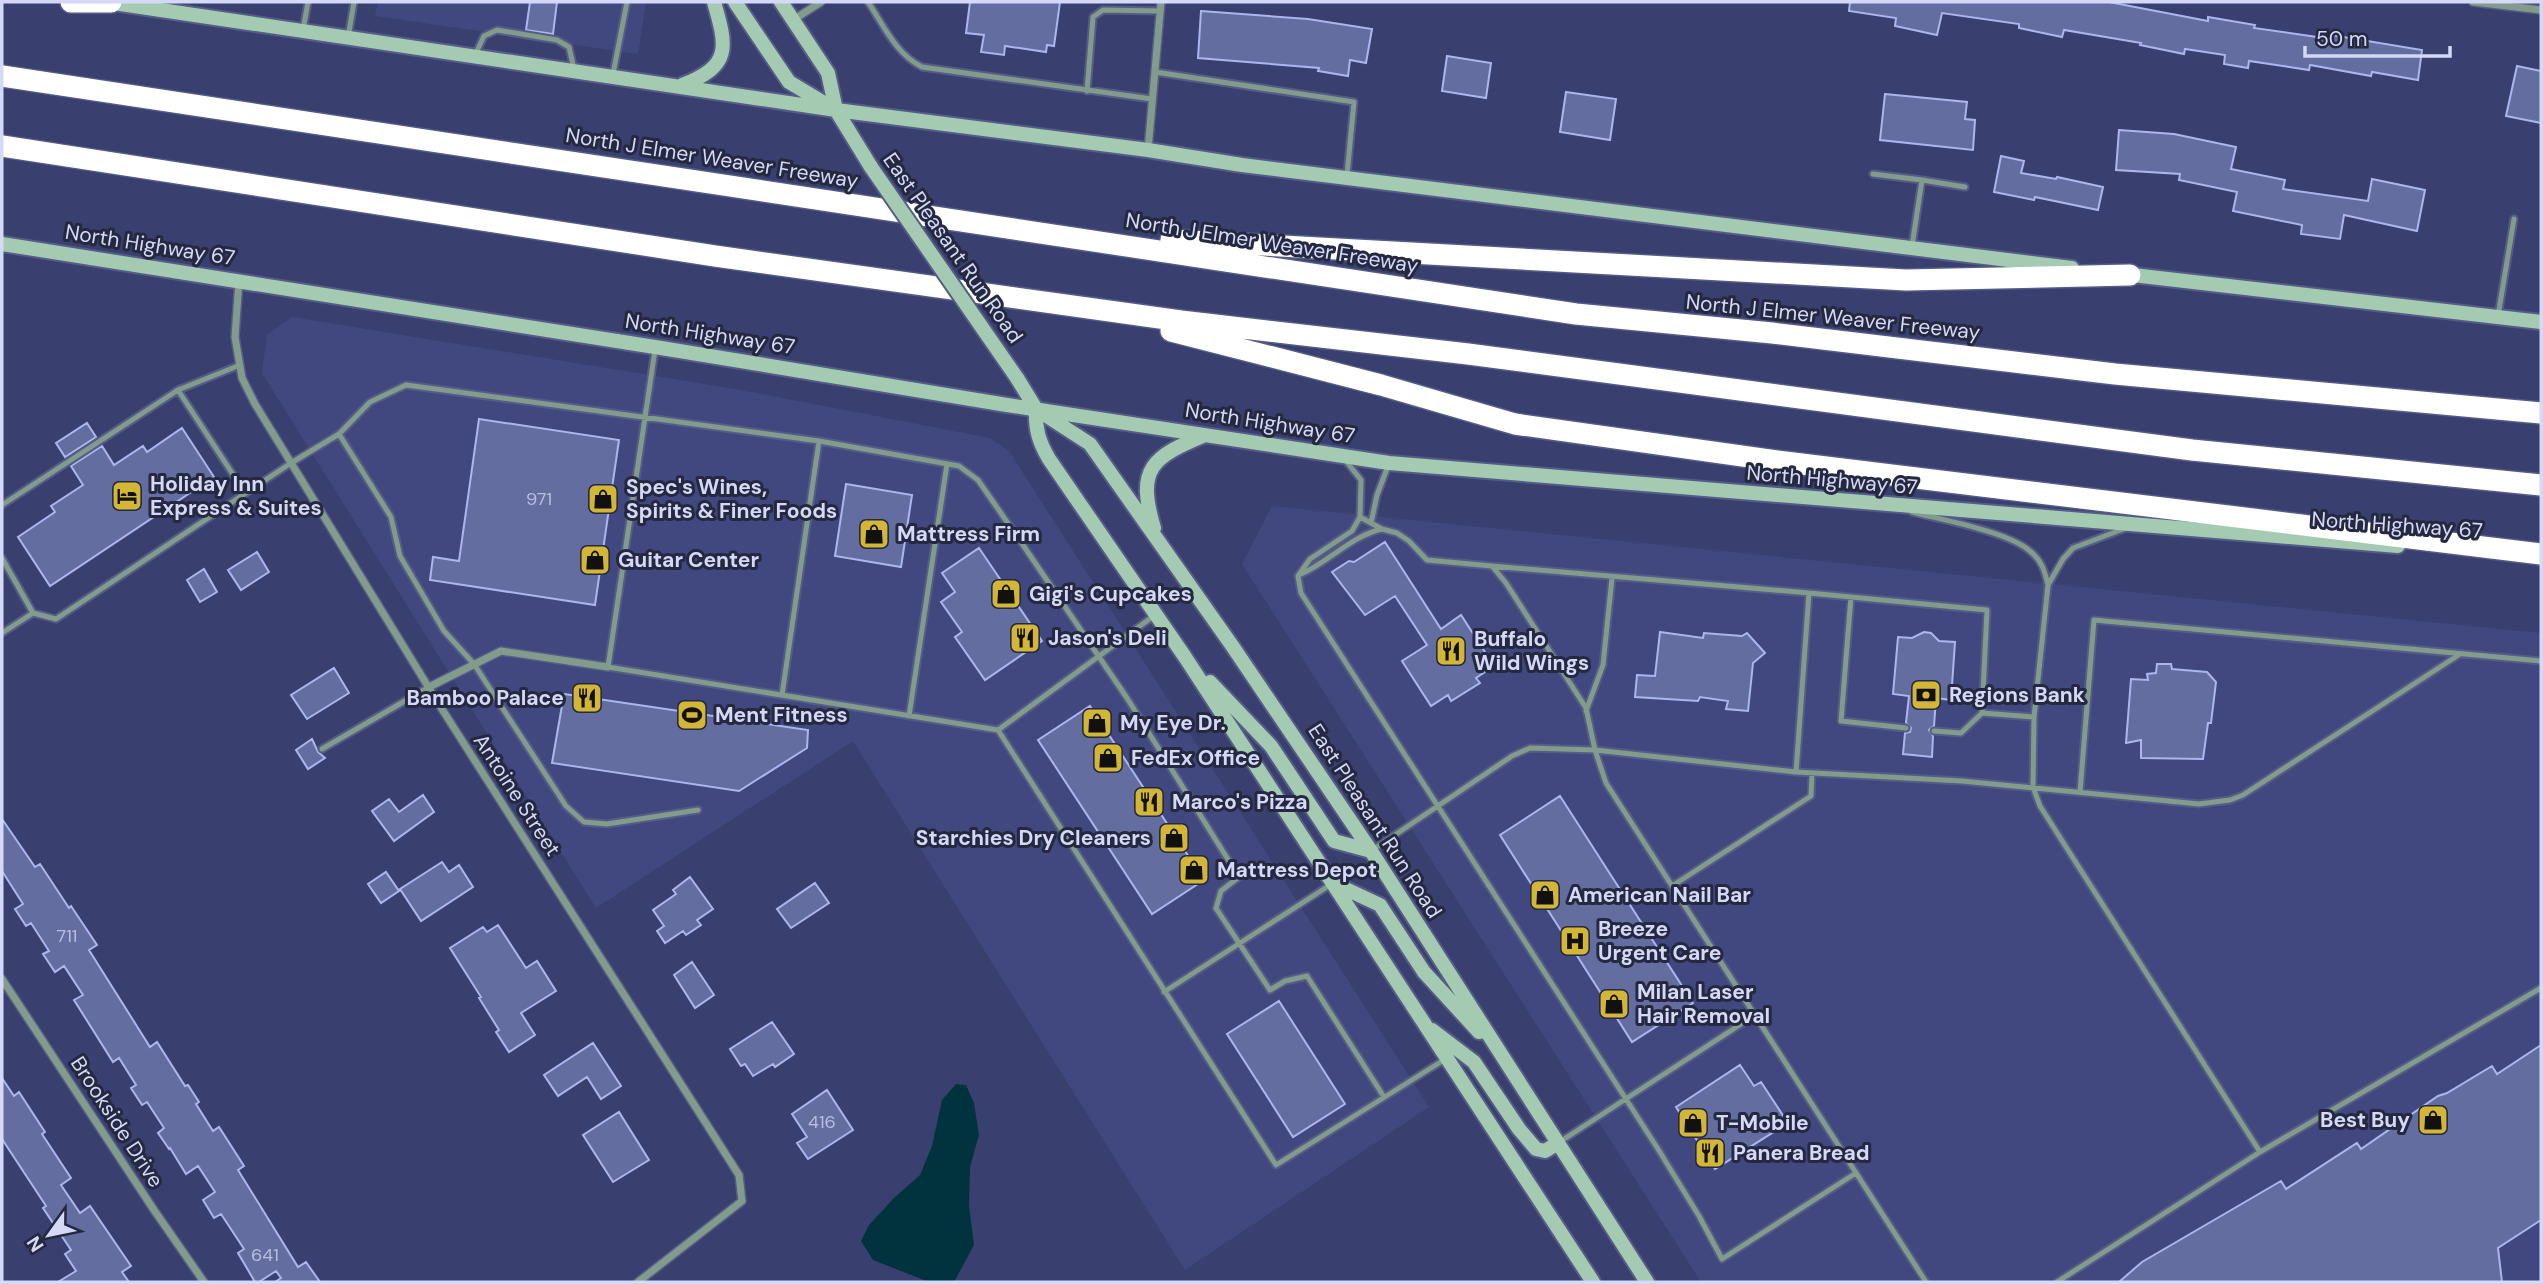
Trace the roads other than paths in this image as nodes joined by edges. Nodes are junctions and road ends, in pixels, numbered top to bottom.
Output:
1 (71, 2) edge
2 (109, 2) edge
3 (308, 2) edge
4 (354, 2) edge
5 (627, 2) edge
6 (714, 2) edge
7 (735, 2) edge
8 (781, 2) edge
9 (821, 2) edge
10 (868, 2) edge
11 (1161, 2) edge
12 (2473, 2) edge
13 (165, 6) edge
14 (2541, 10) edge
15 (1160, 11) junction
16 (793, 20) junction
17 (303, 31) junction
18 (348, 38) junction
19 (475, 57) junction
20 (575, 72) junction
21 (1155, 72) junction
22 (2, 76) edge
23 (612, 77) junction
24 (679, 86) junction
25 (1087, 91) junction
26 (1152, 99) junction
27 (836, 110) junction
28 (2, 146) edge
29 (1148, 150) junction
30 (1872, 174) dead end
31 (1347, 178) junction
32 (1922, 180) junction
33 (1965, 187) dead end
34 (2514, 219) dead end
35 (1037, 232) junction
36 (2, 244) edge
37 (1912, 249) junction
38 (2130, 275) junction
39 (239, 280) junction
40 (1078, 307) junction
41 (2498, 316) junction
42 (2541, 322) edge
43 (655, 346) junction
44 (240, 365) junction
45 (177, 390) junction
46 (1036, 409) junction
47 (2541, 413) edge
48 (645, 417) junction
49 (339, 434) junction
50 (1207, 434) junction
51 (819, 441) junction
52 (1342, 456) junction
53 (291, 463) junction
54 (1389, 463) junction
55 (947, 464) junction
56 (2541, 485) edge
57 (245, 493) junction
58 (2, 505) edge
59 (1889, 506) junction
60 (1360, 517) junction
61 (1371, 522) junction
62 (2133, 526) junction
63 (1382, 529) junction
64 (1368, 532) junction
65 (1157, 540) junction
66 (2541, 555) edge
67 (2, 558) edge
68 (1492, 566) junction
69 (1298, 576) junction
70 (1612, 578) junction
71 (2048, 585) junction
72 (1809, 593) junction
73 (1851, 597) junction
74 (33, 612) junction
75 (1156, 614) junction
76 (2, 633) edge
77 (2460, 654) junction
78 (1099, 656) junction
79 (1185, 657) junction
80 (2541, 661) edge
81 (474, 664) junction
82 (608, 667) junction
83 (429, 687) junction
84 (782, 695) junction
85 (1586, 711) junction
86 (1982, 713) junction
87 (908, 716) junction
88 (2034, 717) junction
89 (1906, 728) dead end
90 (998, 730) junction
91 (1934, 731) dead end
92 (322, 749) dead end
93 (1595, 750) junction
94 (1796, 772) junction
95 (1812, 773) junction
96 (2033, 787) junction
97 (2080, 792) junction
98 (1436, 806) junction
99 (698, 810) dead end
100 (1371, 851) junction
101 (1333, 883) junction
102 (1672, 886) junction
103 (1239, 944) junction
104 (2, 979) edge
105 (2541, 988) edge
106 (1164, 992) junction
107 (1755, 1015) junction
108 (1425, 1025) junction
109 (1447, 1058) junction
110 (1508, 1065) junction
111 (1384, 1097) junction
112 (1625, 1099) junction
113 (1558, 1143) junction
114 (2260, 1152) junction
115 (1856, 1173) junction
116 (204, 1282) edge
117 (638, 1282) edge
118 (1592, 1282) edge
119 (1647, 1282) edge
120 (1926, 1282) edge
121 (2057, 1282) edge

1 - 2 highway
2 - 13 main road
3 - 17 lane
4 - 18 lane
5 - 23 lane
6 - 24 main road
7 - 27 main road, East Pleasant Run Road
8 - 16 main road, East Pleasant Run Road
9 - 16 street
10 - 25 lane
11 - 15 street
12 - 14 street
13 - 17 main road
15 - 21 street
15 - 25 lane
16 - 27 main road, East Pleasant Run Road
17 - 18 main road
18 - 19 main road
19 - 20 main road
19 - 20 lane
20 - 23 main road
21 - 26 street
21 - 31 lane
22 - 35 highway, North J Elmer Weaver Freeway
23 - 24 main road
24 - 27 main road
25 - 26 lane
26 - 29 street
27 - 29 main road
27 - 46 main road, East Pleasant Run Road, bridge
28 - 40 highway
29 - 31 main road
30 - 32 lane
31 - 37 main road
32 - 33 lane
32 - 37 lane
34 - 41 lane
35 - 38 highway
35 - 47 highway, North J Elmer Weaver Freeway
36 - 39 main road, North Highway 67
37 - 38 main road
38 - 41 main road
39 - 43 main road, North Highway 67
39 - 44 street, Antoine Street
40 - 56 highway
40 - 66 highway
41 - 42 main road
43 - 46 main road, North Highway 67
43 - 48 lane
44 - 45 lane
44 - 53 street, Antoine Street
45 - 57 lane
45 - 58 lane
46 - 50 main road, North Highway 67
46 - 65 main road, East Pleasant Run Road
46 - 75 main road, East Pleasant Run Road
48 - 49 lane
48 - 51 lane
48 - 82 lane
49 - 53 lane
49 - 81 lane
50 - 52 main road, North Highway 67
50 - 65 main road
51 - 55 lane
51 - 84 lane
52 - 54 main road, North Highway 67
52 - 60 lane
53 - 57 lane
53 - 83 street, Antoine Street
54 - 59 main road, North Highway 67
54 - 61 lane
55 - 78 lane
55 - 87 lane
57 - 74 lane
59 - 62 main road, North Highway 67
59 - 71 lane
60 - 61 lane
60 - 69 lane
61 - 63 lane
61 - 64 lane
62 - 66 main road, North Highway 67
62 - 71 lane
63 - 64 lane
63 - 68 lane
64 - 69 lane
65 - 100 main road, East Pleasant Run Road
67 - 74 lane
68 - 70 lane
68 - 85 lane
69 - 98 lane
70 - 72 lane
70 - 85 lane
71 - 88 lane
72 - 73 lane
72 - 94 lane
73 - 86 lane
73 - 89 lane
74 - 76 lane
75 - 78 lane
75 - 79 main road, East Pleasant Run Road
77 - 80 lane
77 - 97 lane
77 - 97 lane
78 - 90 lane
78 - 103 lane
79 - 100 main road
79 - 101 main road, East Pleasant Run Road
81 - 82 street
81 - 83 street
81 - 99 lane
82 - 84 lane
83 - 92 lane
83 - 117 street, Antoine Street
84 - 87 lane
85 - 93 lane
86 - 88 lane
86 - 91 lane
87 - 90 lane
88 - 96 lane
90 - 106 lane
93 - 94 lane
93 - 98 lane
93 - 102 lane
94 - 95 lane
95 - 96 lane
95 - 102 lane
96 - 97 lane
96 - 114 lane
98 - 100 lane
98 - 112 lane
100 - 110 main road, East Pleasant Run Road
101 - 103 lane
101 - 108 main road, East Pleasant Run Road
101 - 110 main road
102 - 107 lane
103 - 106 lane
103 - 111 lane
104 - 116 street, Brookside Drive
105 - 114 lane
106 - 111 lane
107 - 112 lane
107 - 115 lane
108 - 109 main road, East Pleasant Run Road
108 - 113 main road
109 - 111 lane
109 - 118 main road, East Pleasant Run Road
110 - 113 main road, East Pleasant Run Road
112 - 113 lane
112 - 115 lane
113 - 119 main road, East Pleasant Run Road
114 - 121 lane
115 - 120 lane

